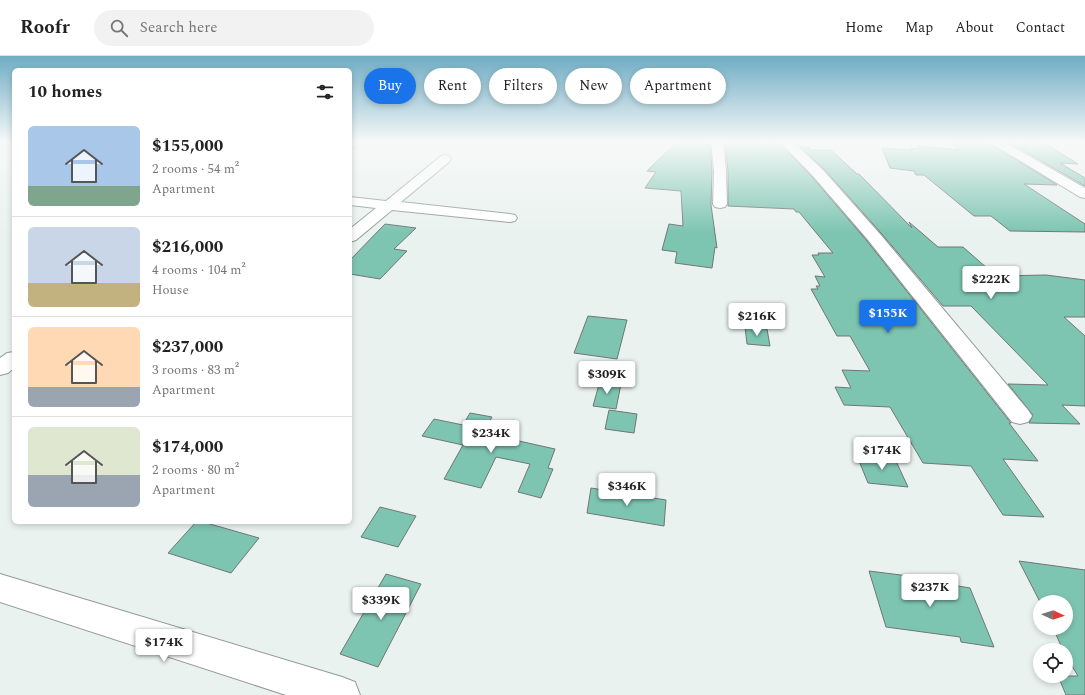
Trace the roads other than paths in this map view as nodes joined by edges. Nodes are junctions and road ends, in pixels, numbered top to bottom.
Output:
1 (429, 172) edge
2 (720, 172) edge
3 (817, 172) edge
4 (1047, 172) edge
5 (1085, 194) edge
6 (352, 201) edge
7 (720, 204) dead end
8 (389, 205) junction
9 (510, 218) dead end
10 (352, 235) edge
11 (12, 359) edge
12 (0, 368) edge
13 (1020, 416) dead end
14 (0, 588) edge
15 (342, 695) edge

1 - 8 street
2 - 7 street
3 - 13 street
4 - 5 street
6 - 8 street
8 - 9 street
8 - 10 street
11 - 12 street
14 - 15 street

